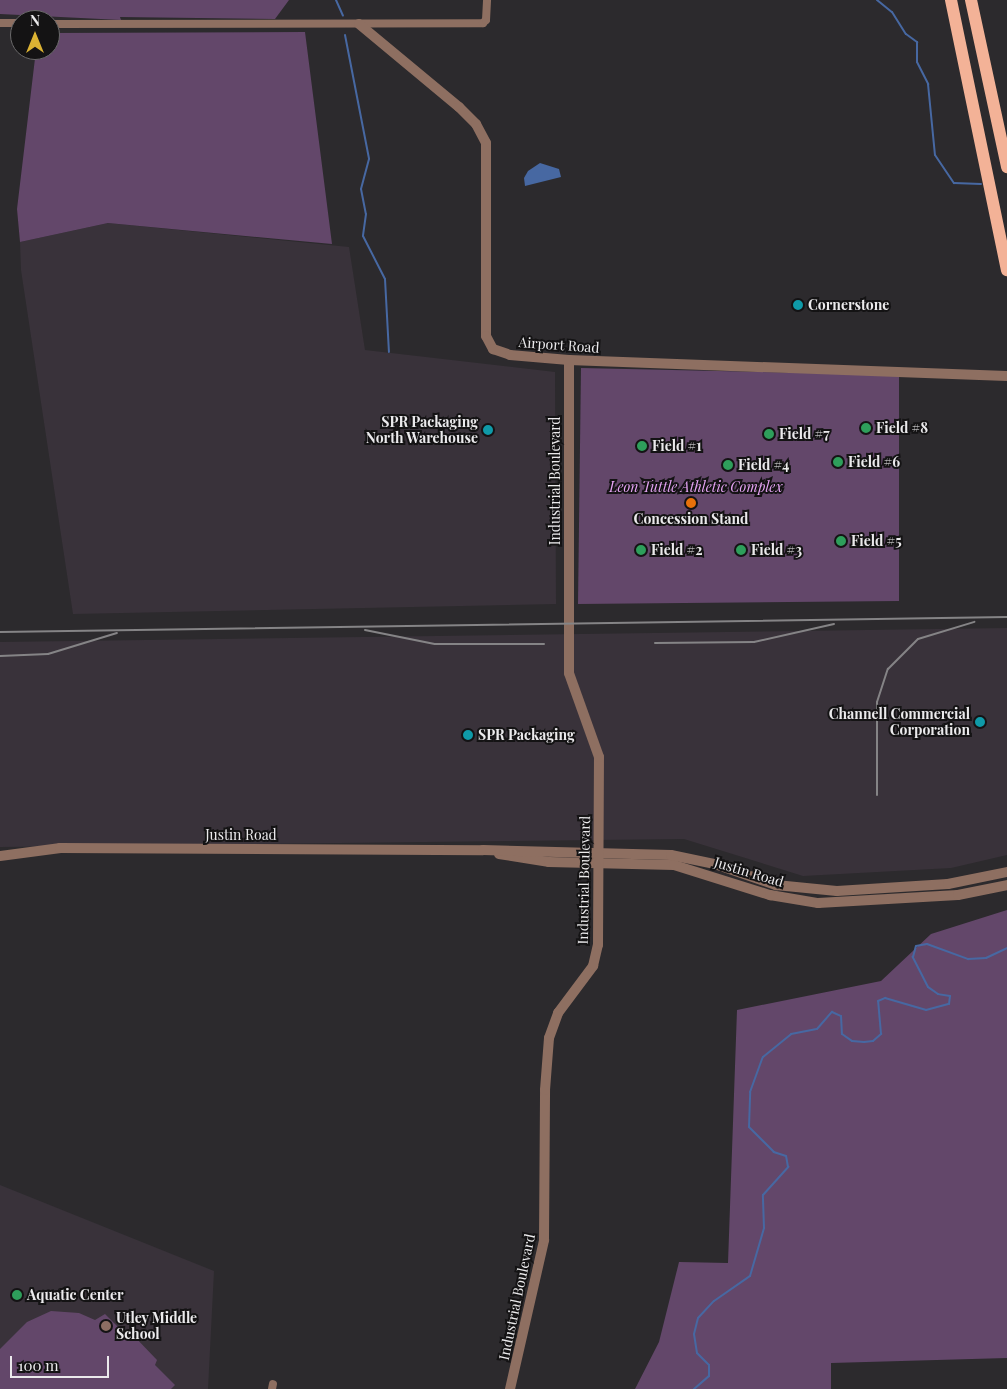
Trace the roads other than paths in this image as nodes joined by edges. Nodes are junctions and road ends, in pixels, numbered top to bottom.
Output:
1 (487, 0) edge
2 (969, 0) edge
3 (951, 2) edge
4 (60, 24) edge
5 (359, 24) junction
6 (1007, 167) edge
7 (1007, 270) edge
8 (569, 360) junction
9 (1007, 376) edge
10 (483, 850) junction
11 (598, 852) junction
12 (0, 856) edge
13 (599, 863) junction
14 (716, 864) junction
15 (1007, 872) edge
16 (712, 875) junction
17 (1007, 885) edge
18 (510, 1389) edge

1 - 5 street
2 - 3 main road
2 - 6 main road
3 - 7 main road
4 - 5 street
5 - 8 street, Airport Road
8 - 9 street, Airport Road
8 - 11 street, Industrial Boulevard
10 - 11 street, Justin Road
10 - 12 street, Justin Road
10 - 13 street, Justin Road
11 - 13 street, Industrial Boulevard
11 - 14 street, Justin Road
13 - 16 street, Justin Road
13 - 18 street, Industrial Boulevard
14 - 15 street, Justin Road
14 - 16 street
16 - 17 street, Justin Road

